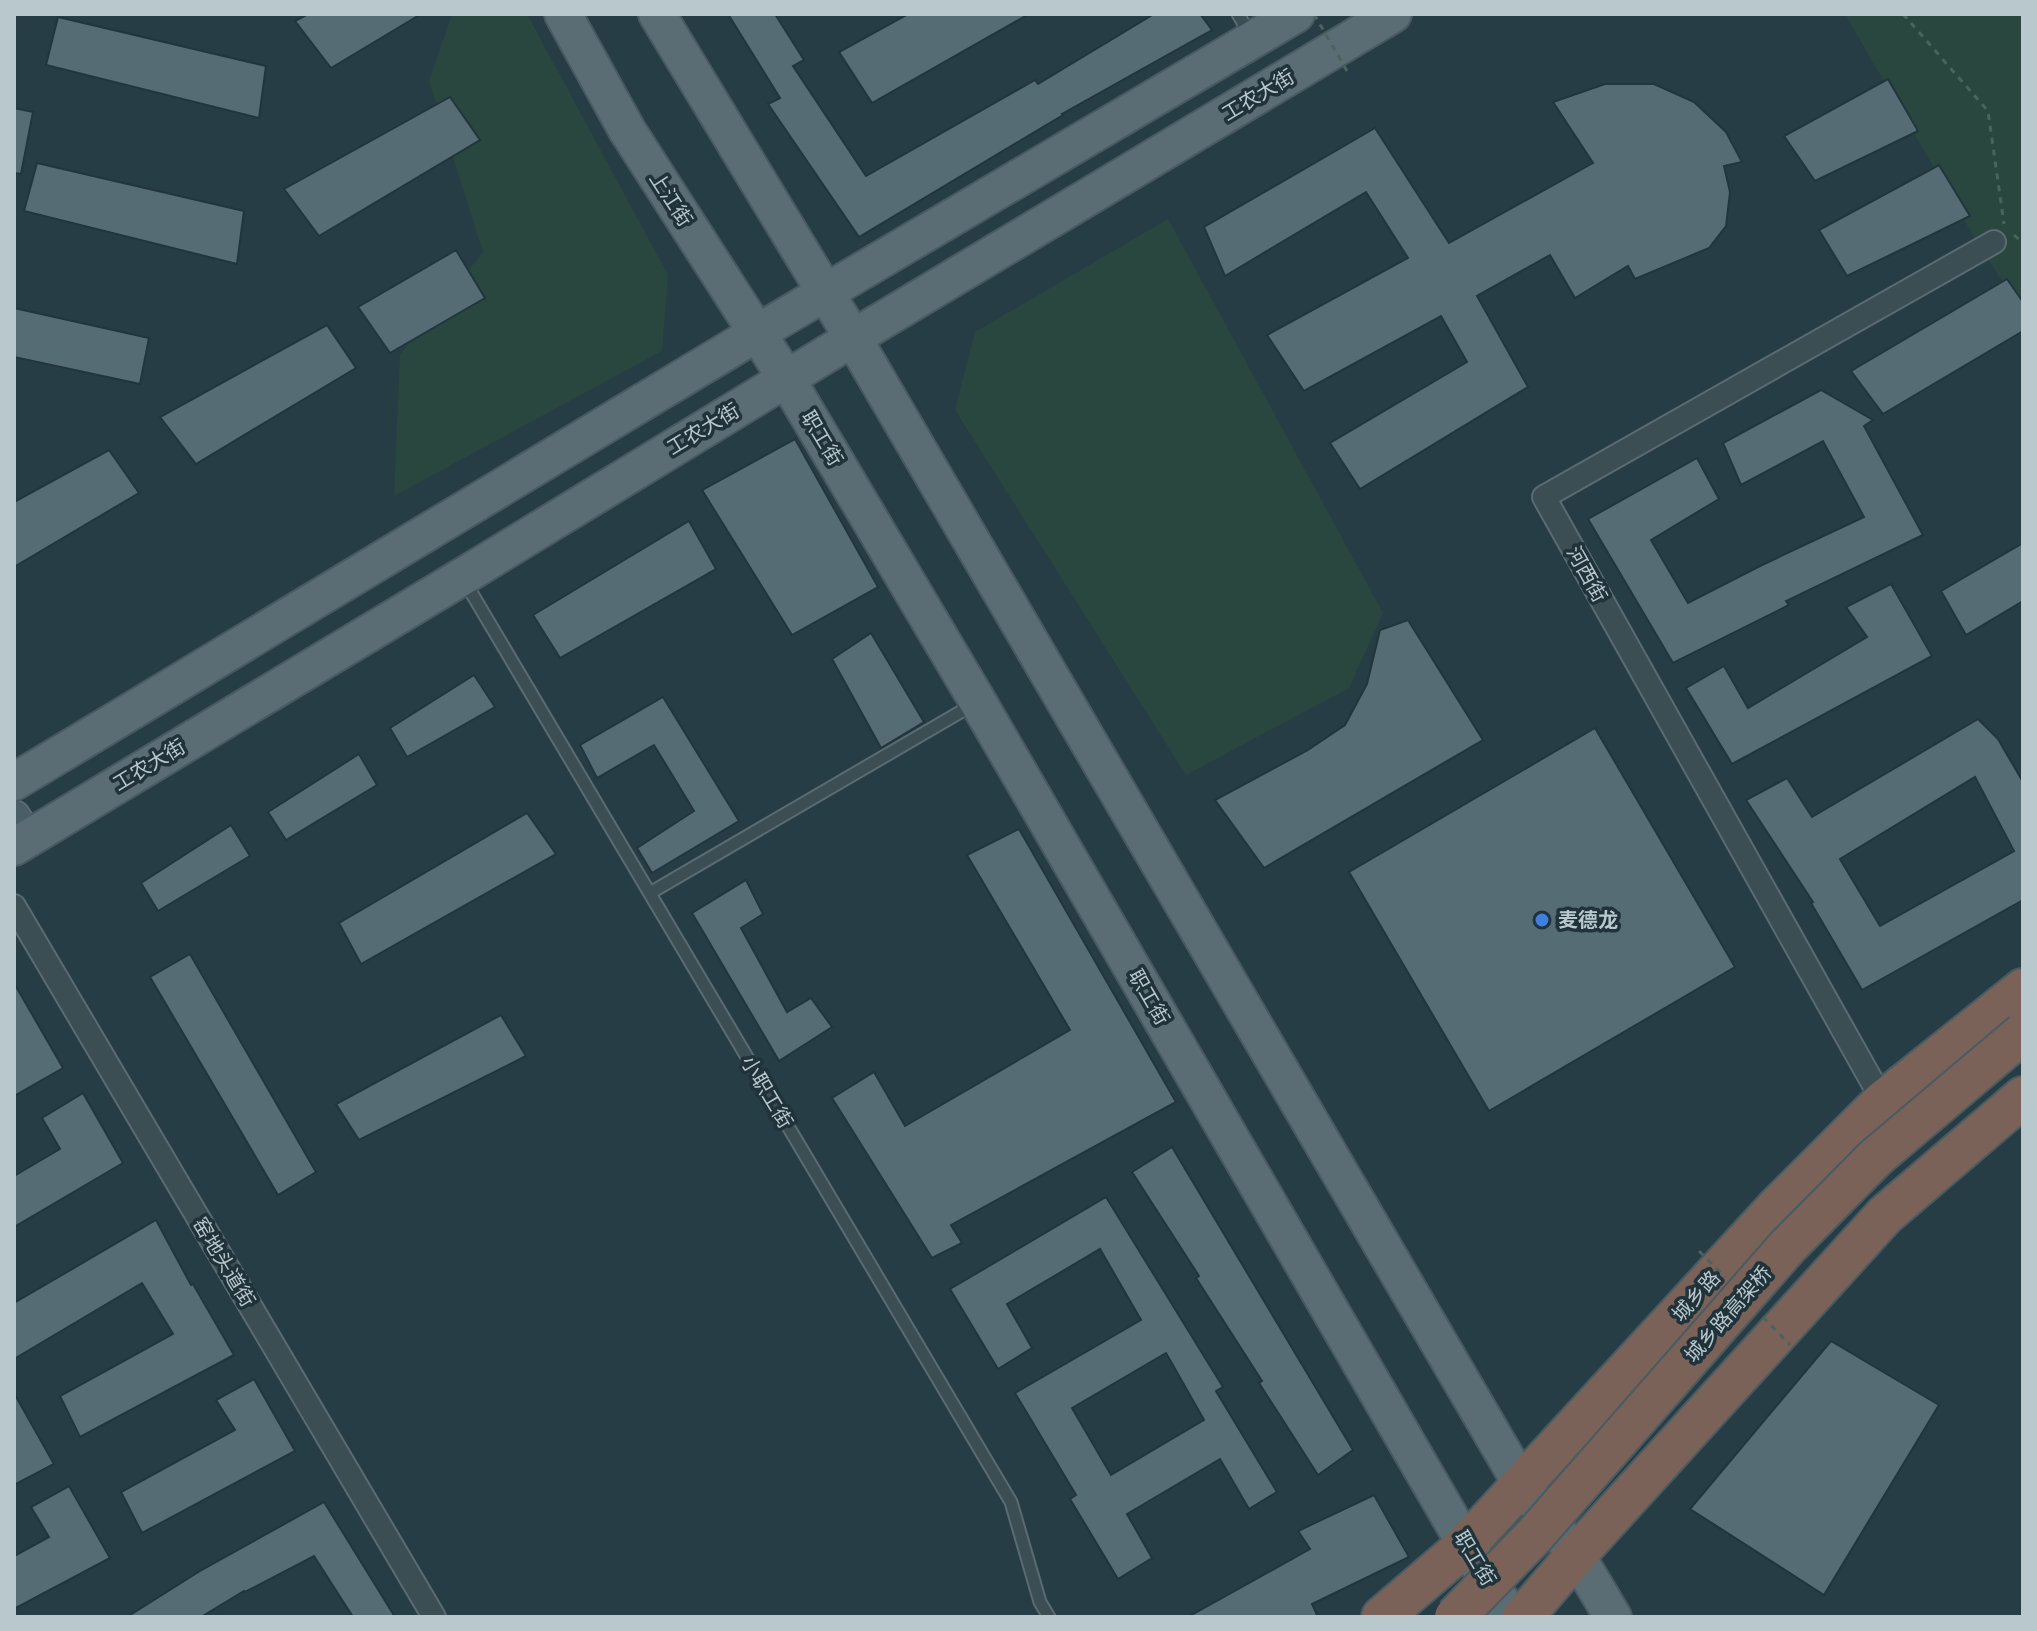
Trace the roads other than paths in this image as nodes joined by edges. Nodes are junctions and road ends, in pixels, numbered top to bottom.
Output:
1 (563, 14) edge
2 (657, 14) edge
3 (1296, 14) edge
4 (1393, 14) edge
5 (1245, 27) edge
6 (2004, 233) road end
7 (825, 292) junction
8 (757, 333) junction
9 (853, 338) junction
10 (786, 378) junction
11 (462, 577) junction
12 (978, 702) junction
13 (14, 782) edge
14 (18, 834) edge
15 (650, 893) junction
16 (14, 906) edge
17 (2023, 989) edge
18 (2023, 1033) edge
19 (2023, 1063) edge
20 (2023, 1097) edge
21 (1883, 1101) junction
22 (1522, 1485) junction
23 (1466, 1545) junction
24 (1576, 1555) junction
25 (434, 1617) edge
26 (1049, 1617) edge
27 (1382, 1617) edge
28 (1455, 1617) edge
29 (1482, 1617) edge
30 (1511, 1617) edge
31 (1523, 1617) edge
32 (1613, 1617) edge

1 - 8 main road, 上江街
2 - 7 main road
3 - 5 main road
4 - 9 main road, 工农大街
5 - 7 main road
6 - 21 street, 河西街
7 - 8 main road
7 - 9 main road
8 - 10 main road, 上江街
8 - 13 main road
9 - 10 main road, 工农大街
9 - 22 main road
10 - 11 main road, 工农大街
10 - 12 main road, 职工街
11 - 14 main road, 工农大街
11 - 15 lane, 小职工街
12 - 15 lane
12 - 23 main road, 职工街
15 - 26 lane, 小职工街
16 - 25 street, 窑地头道街
17 - 21 highway, 城乡路
18 - 28 highway, 城乡路高架桥, bridge
19 - 29 highway, 城乡路高架桥
20 - 24 highway
21 - 22 highway, 城乡路
22 - 23 highway, 城乡路
22 - 24 main road
23 - 27 highway, 城乡路
23 - 30 main road, 职工街
24 - 31 highway
24 - 32 main road

